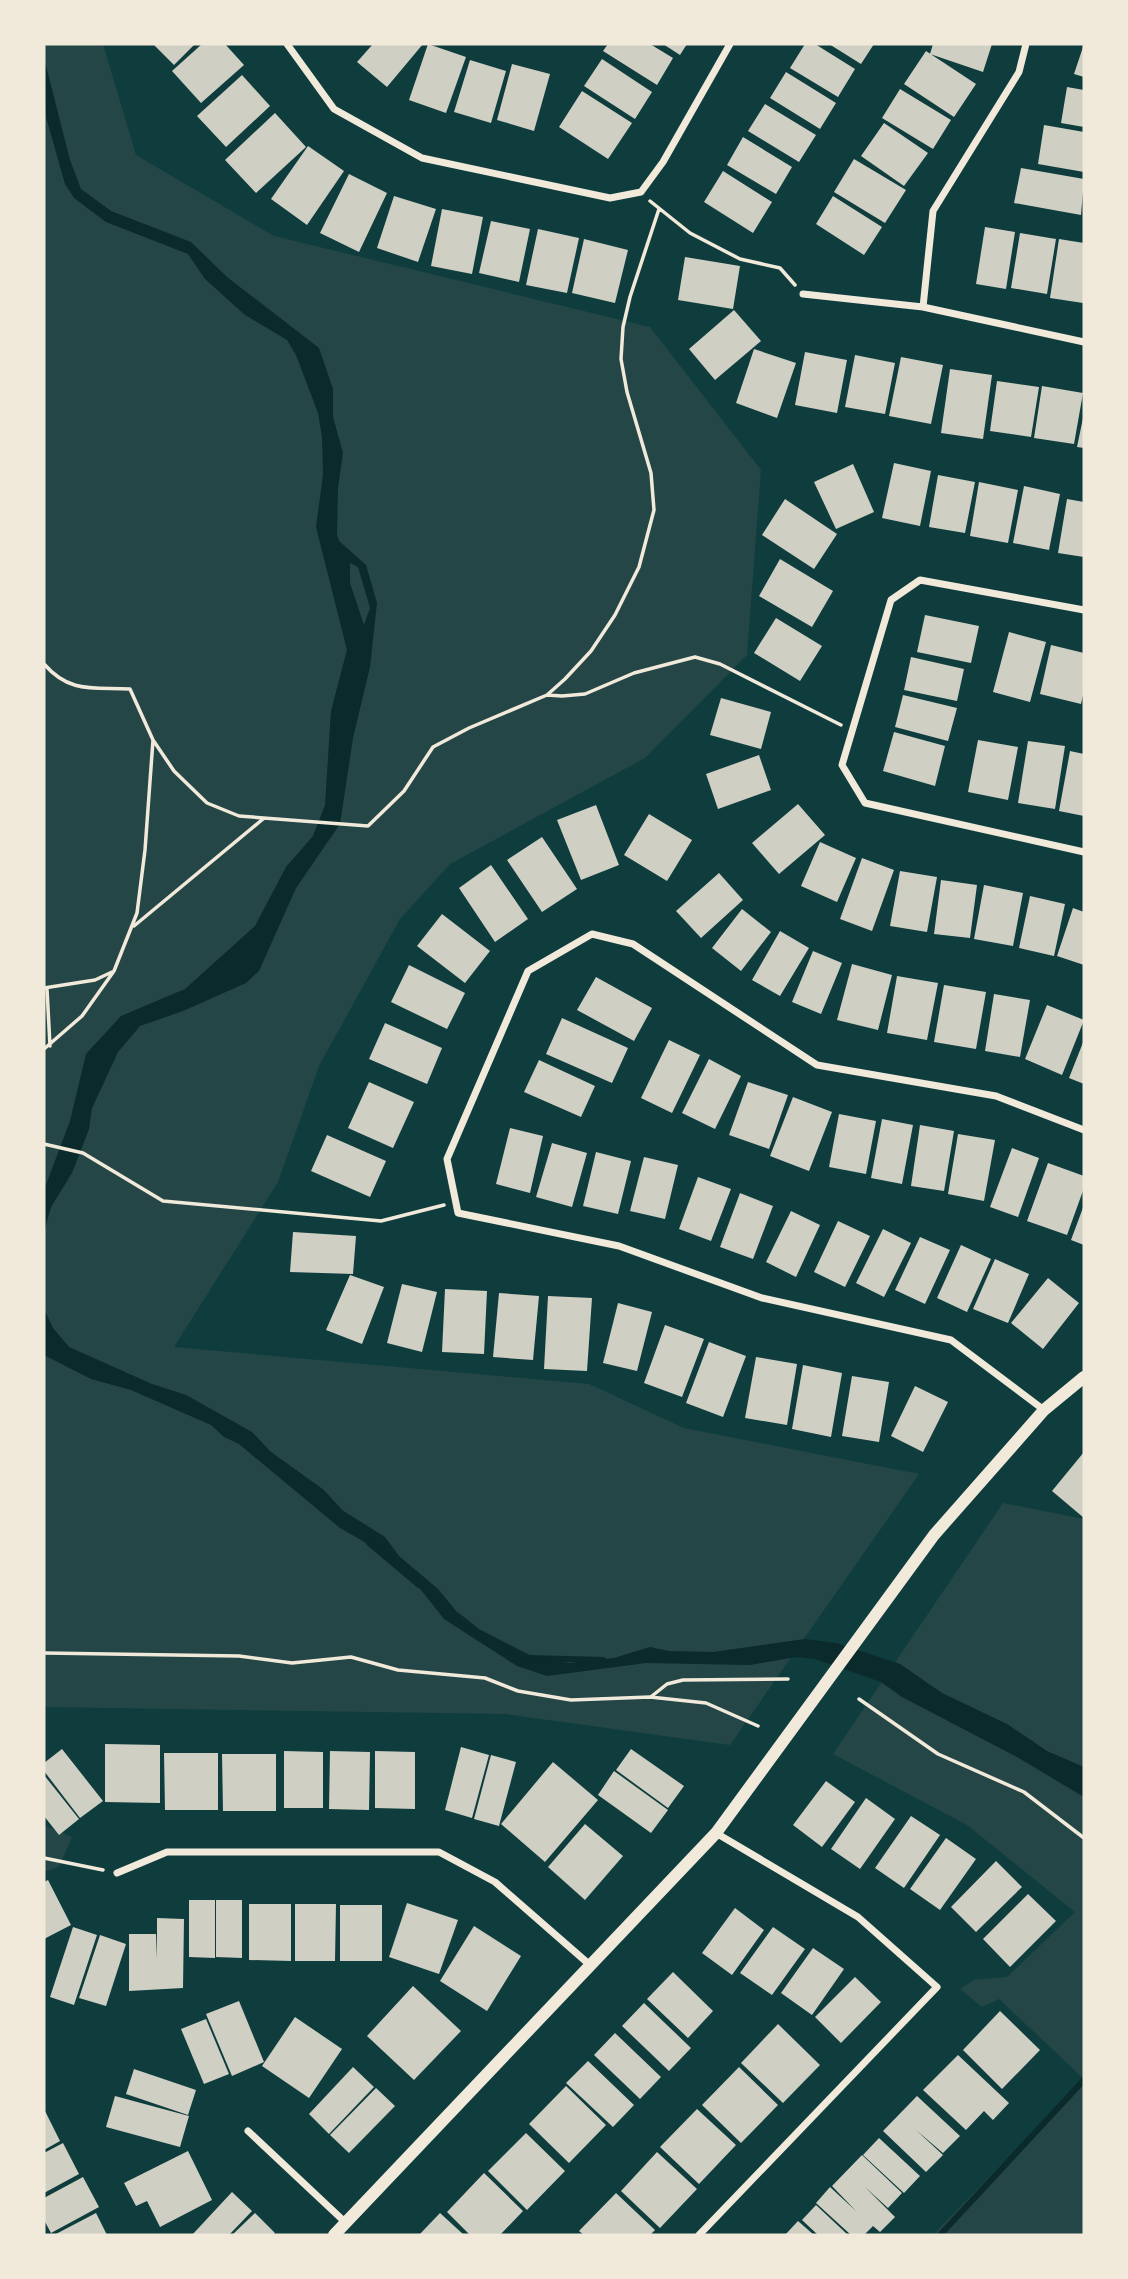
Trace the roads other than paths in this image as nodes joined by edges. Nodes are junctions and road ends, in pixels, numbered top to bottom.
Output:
1 (287, 44) edge
2 (730, 44) edge
3 (1026, 44) edge
4 (803, 294) road end
5 (923, 307) junction
6 (1084, 342) edge
7 (1084, 610) edge
8 (1084, 852) edge
9 (1084, 1130) edge
10 (1084, 1377) edge
11 (1044, 1410) junction
12 (716, 1833) junction
13 (117, 1873) road end
14 (590, 1965) junction
15 (248, 2131) dead end
16 (346, 2223) junction
17 (334, 2235) edge
18 (699, 2235) edge

1 - 2 street
3 - 5 street
4 - 5 street
5 - 6 street
7 - 8 street
9 - 11 street
10 - 11 street
11 - 12 street
12 - 14 street
12 - 18 street
13 - 14 street
14 - 16 street
15 - 16 street
16 - 17 street

